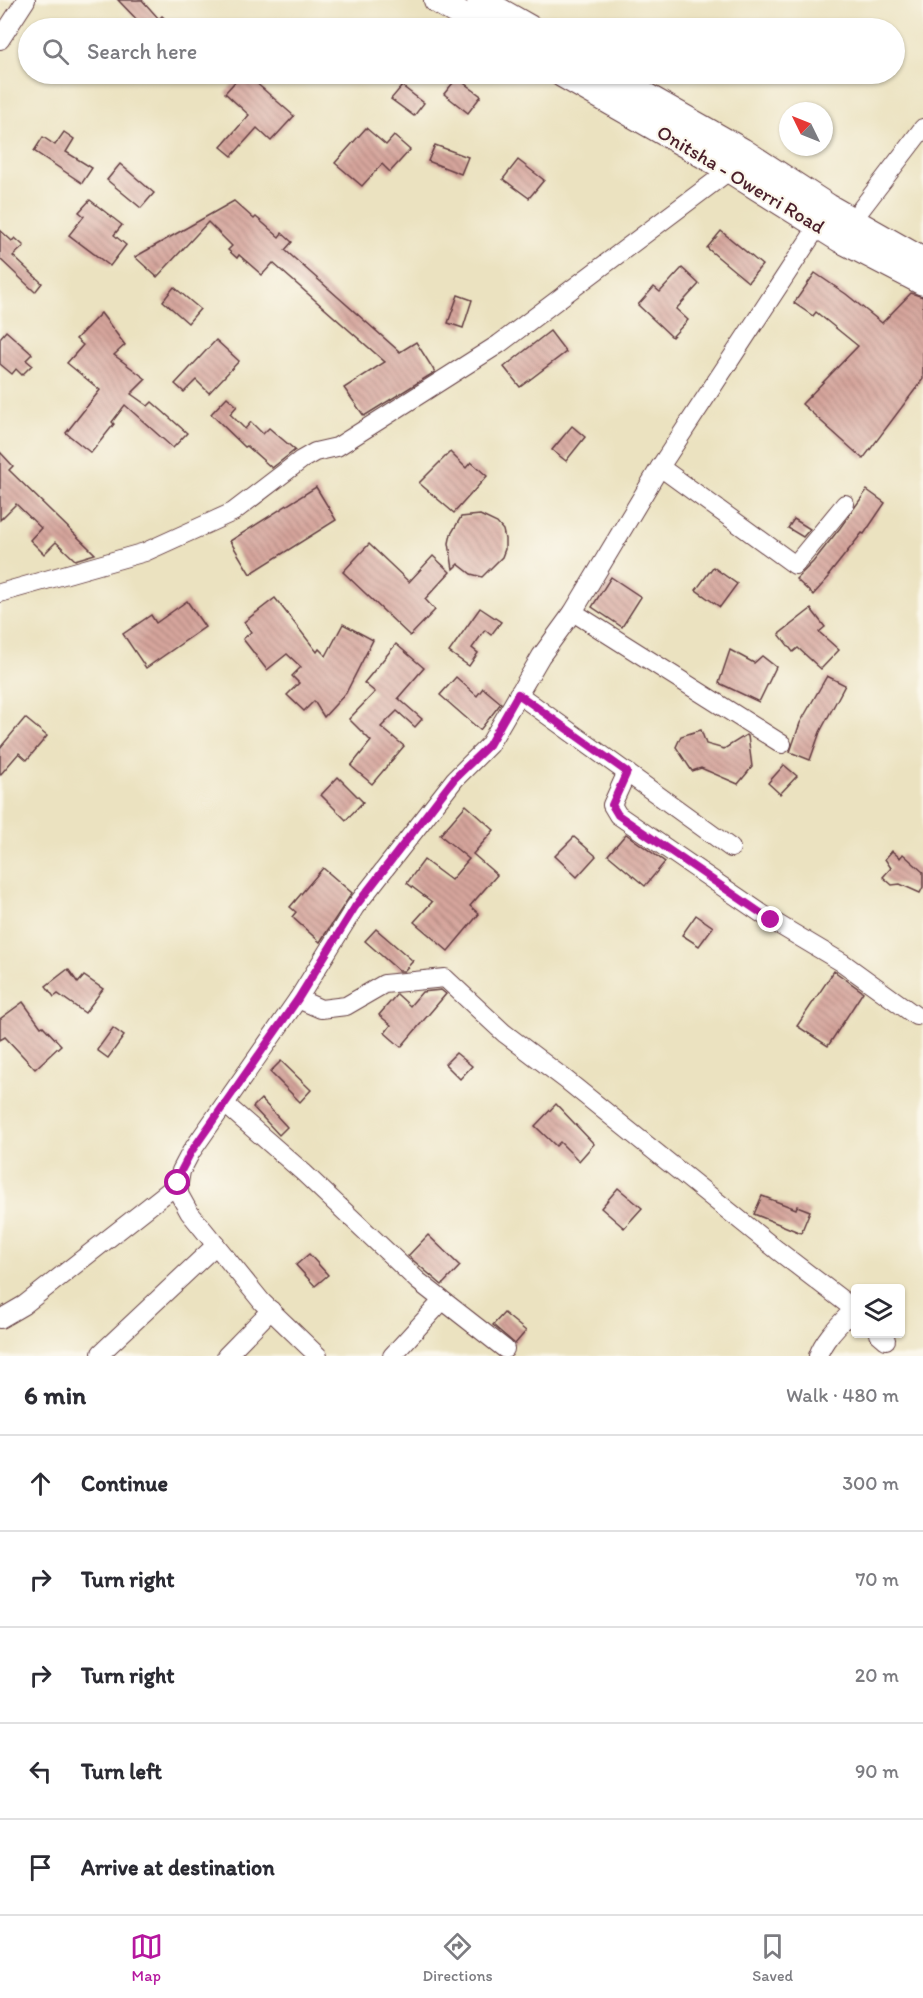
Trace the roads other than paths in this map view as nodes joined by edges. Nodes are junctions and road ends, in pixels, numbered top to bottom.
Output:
1 (26, 0) edge
2 (437, 0) edge
3 (480, 0) edge
4 (467, 18) edge
5 (512, 18) edge
6 (0, 40) edge
7 (580, 84) edge
8 (624, 84) edge
9 (923, 128) edge
10 (730, 170) junction
11 (852, 221) junction
12 (818, 226) junction
13 (923, 261) edge
14 (923, 282) edge
15 (660, 467) junction
16 (845, 504) dead end
17 (0, 593) edge
18 (573, 612) junction
19 (518, 694) junction
20 (782, 744) dead end
21 (627, 772) junction
22 (731, 848) dead end
23 (298, 999) junction
24 (916, 1016) dead end
25 (225, 1104) junction
26 (178, 1183) junction
27 (216, 1245) junction
28 (442, 1301) junction
29 (851, 1307) edge
30 (271, 1310) junction
31 (851, 1314) edge
32 (0, 1319) edge
33 (505, 1349) dead end
34 (101, 1353) dead end
35 (226, 1356) edge
36 (318, 1356) edge
37 (392, 1356) edge
38 (818, 1356) edge

1 - 6 street
2 - 4 highway
3 - 5 highway
7 - 10 highway, Onitsha - Owerri Road
8 - 11 highway, Onitsha - Owerri Road
9 - 11 street
10 - 12 highway, Onitsha - Owerri Road
10 - 17 street
11 - 13 highway, Onitsha - Owerri Road
12 - 14 highway, Onitsha - Owerri Road
12 - 15 street
15 - 16 street
15 - 18 street
18 - 19 street
18 - 20 street
19 - 21 street
19 - 23 street
21 - 22 street
21 - 24 street
23 - 25 street
23 - 29 street
25 - 26 street
25 - 28 street
26 - 27 street
26 - 32 street
27 - 30 street
27 - 34 street
28 - 33 street
28 - 37 street
30 - 35 street
30 - 36 street
31 - 38 street

